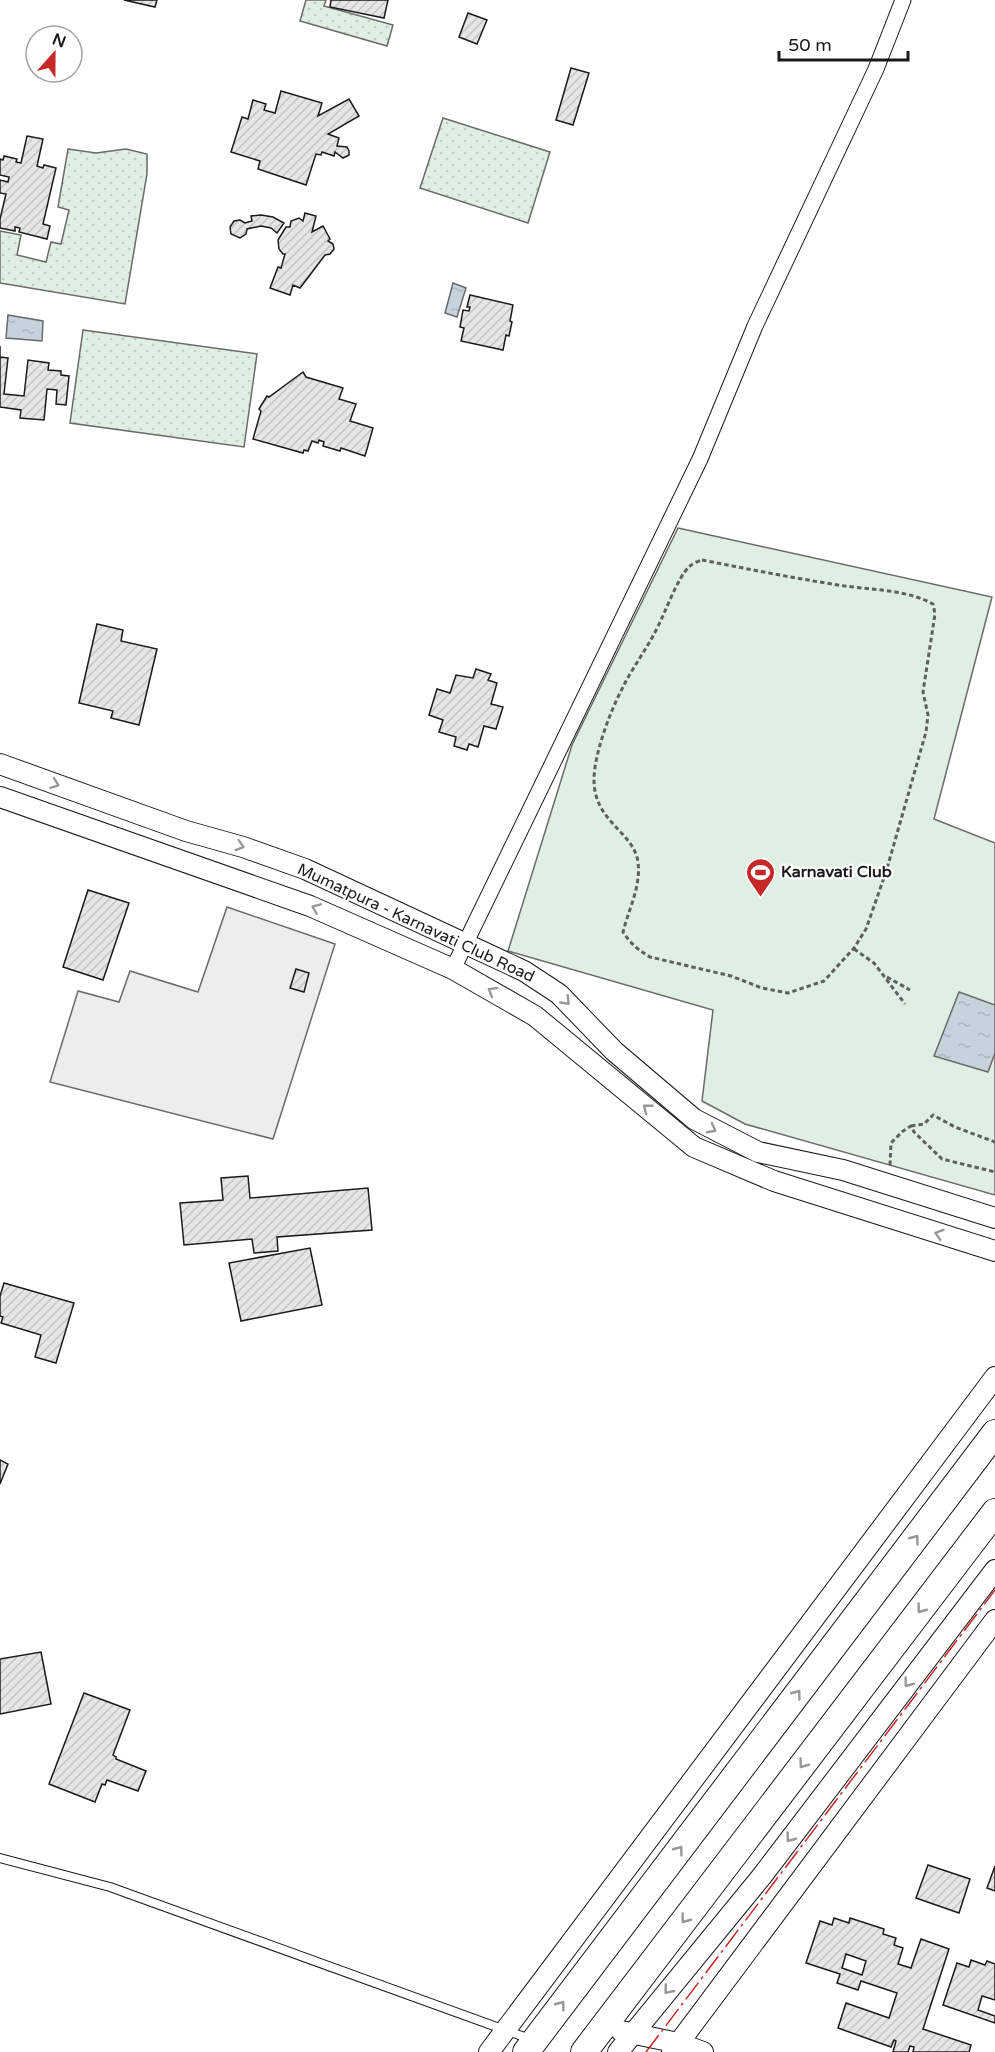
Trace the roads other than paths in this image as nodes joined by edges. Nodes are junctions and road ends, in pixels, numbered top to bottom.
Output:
1 (903, 0) edge
2 (0, 764) edge
3 (0, 797) edge
4 (465, 943) junction
5 (453, 969) junction
6 (995, 1218) edge
7 (995, 1251) edge
8 (995, 1377) edge
9 (995, 1433) edge
10 (995, 1512) edge
11 (995, 1570) edge
12 (995, 1620) edge
13 (0, 1858) edge
14 (603, 2027) junction
15 (506, 2030) junction
16 (632, 2034) junction
17 (530, 2046) edge
18 (675, 2048) edge
19 (489, 2052) edge
20 (584, 2052) edge
21 (618, 2052) edge
22 (703, 2052) edge

1 - 4 street
2 -> 4 street, Mumatpura - Karnavati Club Road
5 -> 3 street, Mumatpura - Karnavati Club Road
4 - 5 street
4 -> 6 street, Mumatpura - Karnavati Club Road
7 -> 5 street, Mumatpura - Karnavati Club Road
8 - 15 street
17 -> 9 highway
10 -> 14 highway
11 -> 16 street
12 - 18 street
13 - 15 lane
14 - 16 street
14 - 20 highway
15 - 17 lane
15 - 19 street
16 - 18 street
16 - 21 street
18 - 22 street

